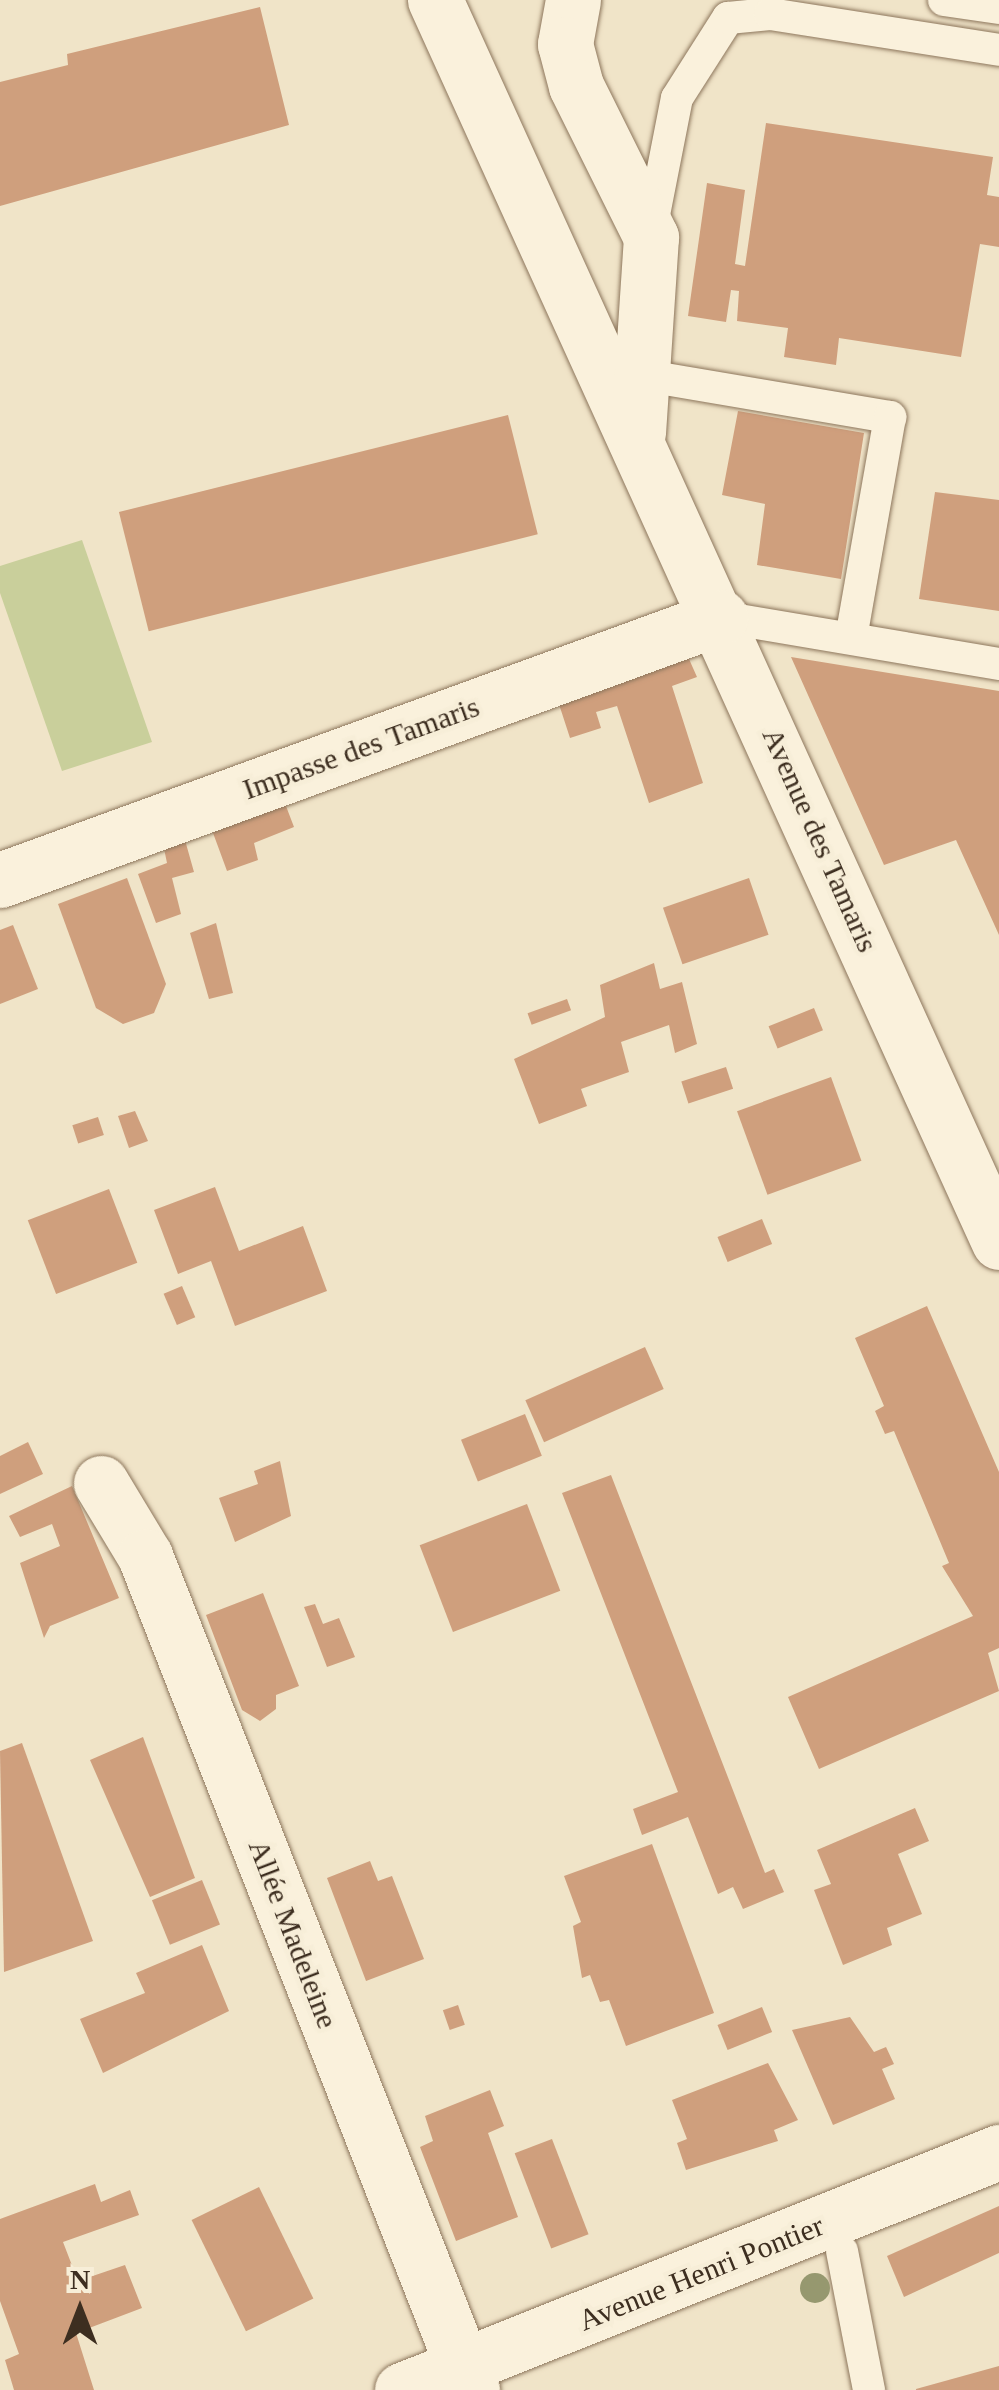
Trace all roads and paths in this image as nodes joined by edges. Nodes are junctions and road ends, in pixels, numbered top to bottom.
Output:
1 (573, 0) edge
2 (944, 0) edge
3 (438, 2) edge
4 (999, 8) edge
5 (728, 9) edge
6 (999, 50) edge
7 (651, 237) junction
8 (583, 321) junction
9 (643, 351) junction
10 (638, 441) junction
11 (721, 617) junction
12 (851, 638) junction
13 (999, 664) edge
14 (0, 880) edge
15 (999, 1242) edge
16 (101, 1483) dead end
17 (999, 2152) edge
18 (999, 2185) edge
19 (842, 2251) junction
20 (469, 2383) edge
21 (402, 2390) edge
22 (869, 2390) edge

1 - 7 street
2 - 4 lane
3 - 8 street, Avenue des Tamaris
5 - 6 lane
5 - 7 lane
7 - 9 street, Avenue des Tamaris
8 - 9 lane
8 - 10 street, Avenue des Tamaris
9 - 10 street, Avenue des Tamaris
9 - 12 lane
10 - 11 street, Avenue des Tamaris
11 - 12 lane
11 - 14 street, Impasse des Tamaris
11 - 15 street, Avenue des Tamaris
12 - 13 lane
16 - 20 street, Allée Madeleine
17 - 20 street, Avenue Henri Pontier
18 - 19 street, Avenue Henri Pontier
19 - 20 street, Avenue Henri Pontier
19 - 22 lane
20 - 21 street, Avenue Henri Pontier

